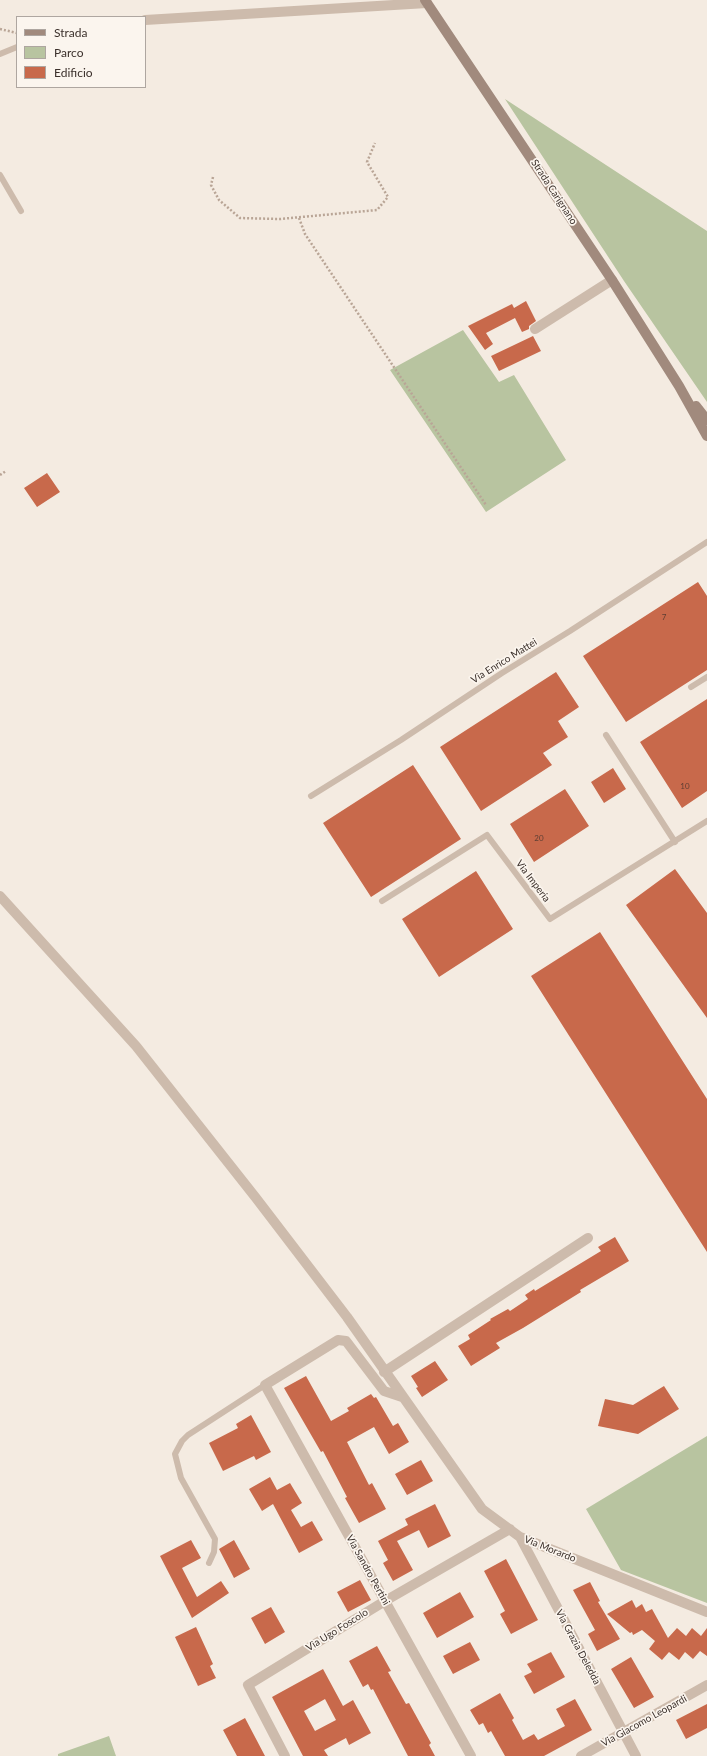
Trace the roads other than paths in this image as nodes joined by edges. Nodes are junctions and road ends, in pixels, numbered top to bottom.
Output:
1 (426, 1) edge
2 (146, 20) edge
3 (16, 47) edge
4 (0, 54) edge
5 (0, 175) edge
6 (20, 211) dead end
7 (612, 280) junction
8 (535, 329) dead end
9 (679, 386) junction
10 (707, 420) edge
11 (707, 436) edge
12 (707, 542) edge
13 (707, 677) edge
14 (691, 687) dead end
15 (606, 735) dead end
16 (311, 796) dead end
17 (707, 821) edge
18 (675, 842) junction
19 (0, 896) edge
20 (382, 901) dead end
21 (588, 1238) dead end
22 (384, 1372) junction
23 (265, 1385) junction
24 (402, 1396) junction
25 (510, 1529) junction
26 (520, 1537) junction
27 (209, 1563) dead end
28 (385, 1601) junction
29 (707, 1612) edge
30 (707, 1685) edge
31 (623, 1733) junction
32 (286, 1756) edge
33 (471, 1756) edge
34 (581, 1756) edge
35 (636, 1756) edge

1 - 2 street
1 - 7 street, Strada Carignano
3 - 4 lane
5 - 6 lane
7 - 8 street
7 - 9 street, Strada Carignano
9 - 10 street, Strada Carignano
9 - 11 street, Strada Carignano
12 - 16 lane, Via Enrico Mattei
13 - 14 lane
15 - 18 lane
17 - 18 lane, Via Imperia
18 - 20 lane, Via Imperia
19 - 22 street, Via Morardo
21 - 22 street
22 - 24 street, Via Morardo
23 - 24 street
23 - 27 lane
23 - 28 street, Via Sandro Pertini
24 - 25 street, Via Morardo
25 - 26 street, Via Morardo
25 - 28 street, Via Ugo Foscolo
26 - 29 street, Via Morardo
26 - 31 street, Via Grazia Deledda
28 - 32 street, Via Ugo Foscolo
28 - 33 street, Via Sandro Pertini
30 - 31 street, Via Giacomo Leopardi
31 - 34 street, Via Giacomo Leopardi
31 - 35 street, Via Grazia Deledda

